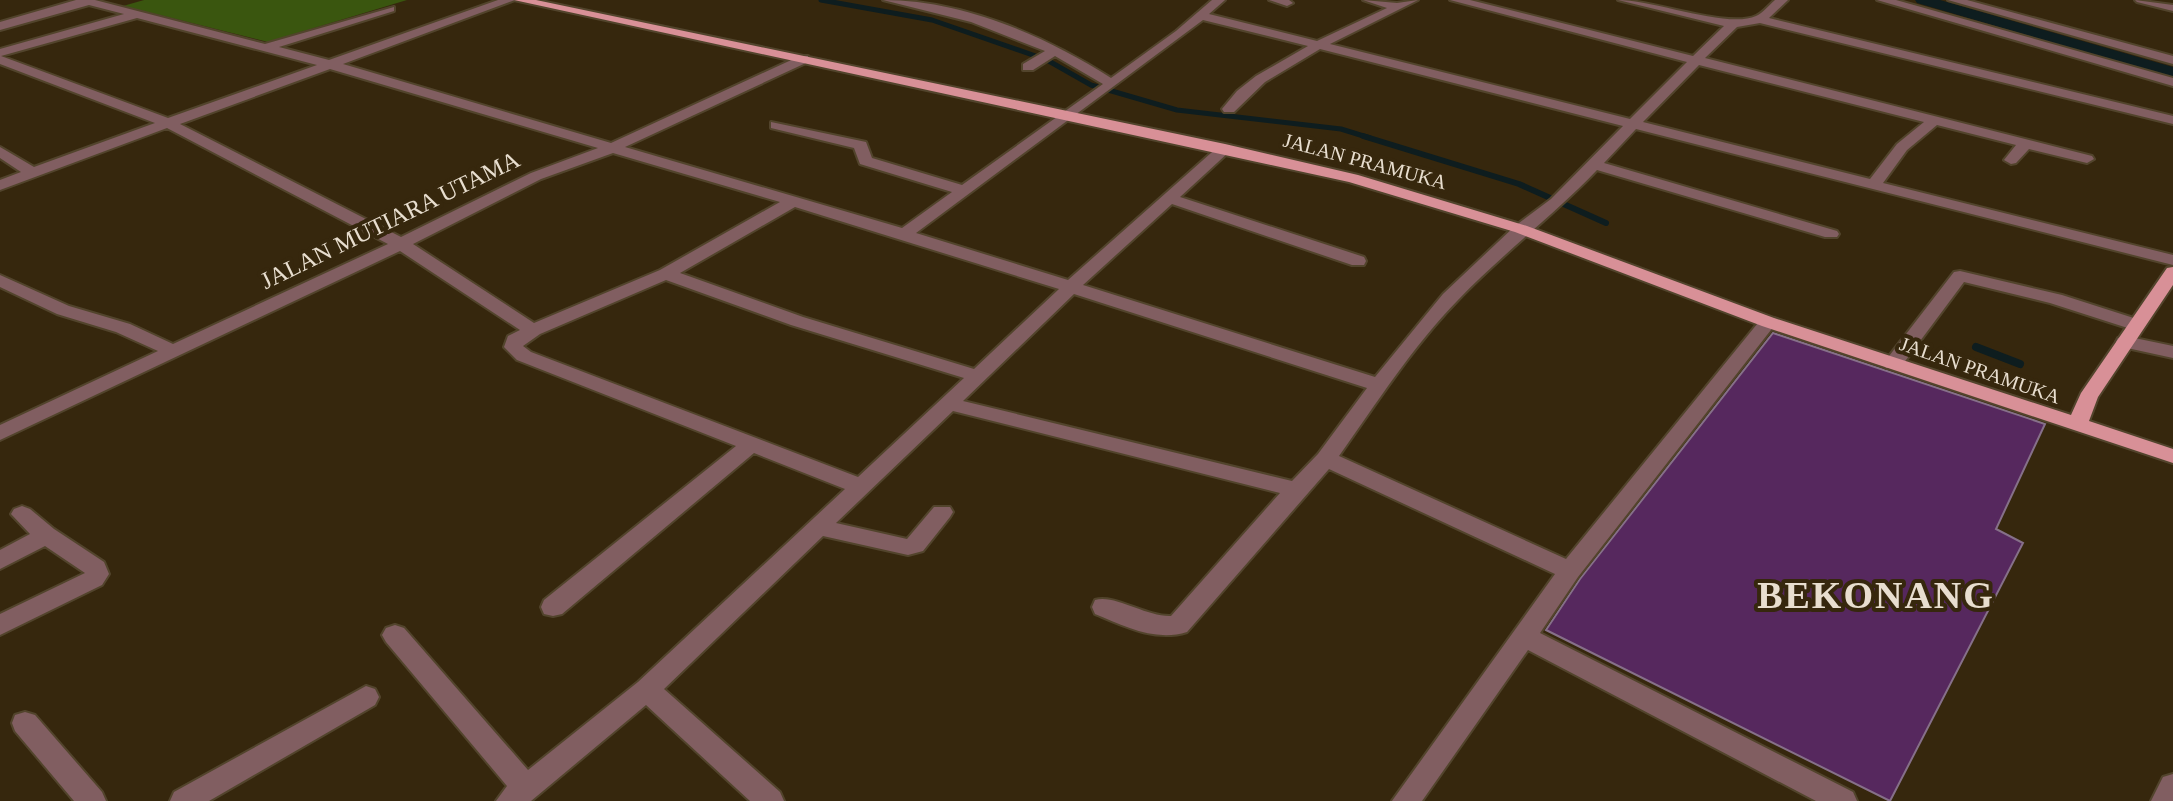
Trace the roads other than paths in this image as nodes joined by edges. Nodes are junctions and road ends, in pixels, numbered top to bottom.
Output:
1 (509, 0) edge
2 (889, 0) edge
3 (1219, 0) edge
4 (1369, 0) edge
5 (1412, 0) edge
6 (1456, 0) edge
7 (1494, 0) edge
8 (1624, 0) edge
9 (1782, 0) edge
10 (1883, 0) edge
11 (1954, 0) edge
12 (2141, 0) edge
13 (86, 1) edge
14 (530, 1) edge
15 (1657, 4) edge
16 (137, 7) edge
17 (1399, 7) junction
18 (1482, 7) junction
19 (2173, 8) edge
20 (390, 9) dead end
21 (1202, 16) junction
22 (1760, 19) junction
23 (1549, 24) junction
24 (1733, 24) junction
25 (0, 26) edge
26 (1539, 39) dead end
27 (1324, 45) junction
28 (267, 47) junction
29 (1056, 50) junction
30 (0, 53) edge
31 (804, 59) junction
32 (0, 60) edge
33 (1696, 60) junction
34 (2173, 60) edge
35 (328, 64) junction
36 (1028, 67) dead end
37 (2173, 82) edge
38 (1106, 87) junction
39 (1229, 109) dead end
40 (1069, 116) junction
41 (1934, 120) junction
42 (2173, 120) edge
43 (168, 123) junction
44 (776, 125) dead end
45 (1630, 125) junction
46 (2026, 143) junction
47 (1225, 148) junction
48 (609, 149) junction
49 (0, 151) edge
50 (2087, 159) dead end
51 (2011, 160) dead end
52 (1593, 164) junction
53 (33, 174) junction
54 (1875, 183) junction
55 (0, 185) edge
56 (966, 191) junction
57 (1168, 198) junction
58 (790, 203) junction
59 (1521, 229) junction
60 (904, 234) junction
61 (1831, 234) dead end
62 (401, 244) junction
63 (2173, 260) edge
64 (1358, 261) dead end
65 (2173, 272) edge
66 (666, 274) junction
67 (0, 280) edge
68 (1070, 288) junction
69 (1768, 322) junction
70 (2137, 325) junction
71 (533, 330) junction
72 (2125, 342) junction
73 (170, 350) junction
74 (2173, 352) edge
75 (1893, 364) junction
76 (978, 376) junction
77 (1379, 385) junction
78 (949, 404) junction
79 (2077, 426) junction
80 (0, 433) edge
81 (751, 444) junction
82 (2173, 456) edge
83 (1326, 459) junction
84 (860, 486) junction
85 (1296, 489) junction
86 (942, 512) dead end
87 (22, 514) dead end
88 (818, 527) junction
89 (46, 535) junction
90 (0, 561) edge
91 (1570, 571) junction
92 (553, 607) dead end
93 (1104, 607) dead end
94 (0, 625) edge
95 (395, 635) dead end
96 (1522, 635) junction
97 (647, 689) junction
98 (366, 697) dead end
99 (25, 723) dead end
100 (2173, 786) edge
101 (517, 794) edge
102 (92, 801) edge
103 (184, 801) edge
104 (770, 801) edge
105 (1406, 801) edge
106 (1843, 801) edge
107 (2165, 801) edge

1 - 35 street
2 - 29 street
3 - 21 street
4 - 17 street
5 - 17 street
6 - 18 street
7 - 18 street
8 - 15 street
9 - 22 street
10 - 37 street
11 - 34 street
12 - 19 street
13 - 16 street
13 - 25 street
14 - 31 main road, JALAN PRAMUKA
15 - 24 street
16 - 28 street
16 - 30 street
17 - 27 street
18 - 23 street
20 - 28 street
21 - 27 street
21 - 38 street
22 - 24 street
22 - 42 street
23 - 26 street
23 - 33 street
24 - 33 street
27 - 39 street
27 - 45 street
28 - 35 street
29 - 36 street
29 - 38 street
31 - 40 main road, JALAN PRAMUKA
31 - 48 street, JALAN MUTIARA UTAMA
32 - 43 street
33 - 41 street
33 - 45 street
35 - 43 street
35 - 48 street
38 - 40 street
40 - 47 main road, JALAN PRAMUKA
40 - 56 street
41 - 46 street
41 - 54 street
43 - 53 street
43 - 62 street
44 - 56 street
45 - 52 street
45 - 54 street
46 - 50 street
46 - 51 street
47 - 57 street
47 - 59 main road, JALAN PRAMUKA
48 - 58 street
48 - 62 street, JALAN MUTIARA UTAMA
49 - 53 street
52 - 59 street
52 - 61 street
53 - 55 street
54 - 63 street
56 - 60 street
57 - 64 street
57 - 68 street
58 - 60 street
58 - 66 street
59 - 69 main road, JALAN PRAMUKA
59 - 77 street
60 - 68 street
62 - 71 street
62 - 73 street, JALAN MUTIARA UTAMA
65 - 70 main road
66 - 71 street
66 - 76 street
67 - 73 street
68 - 76 street
68 - 77 street
69 - 75 main road, JALAN PRAMUKA
69 - 91 street
70 - 72 main road
70 - 75 street
71 - 81 street
72 - 74 street
72 - 79 main road
73 - 80 street, JALAN MUTIARA UTAMA
75 - 79 main road, JALAN PRAMUKA
76 - 78 street
77 - 83 street
78 - 84 street
78 - 85 street
79 - 82 main road, JALAN PRAMUKA
81 - 84 street
81 - 92 street
83 - 85 street
83 - 91 street
84 - 88 street
85 - 93 street
86 - 88 street
87 - 89 street
88 - 97 street
89 - 90 street
89 - 94 street
91 - 96 street
95 - 101 street
96 - 105 street
96 - 106 street
97 - 101 street
97 - 104 street
98 - 103 street
99 - 102 street
100 - 107 street

